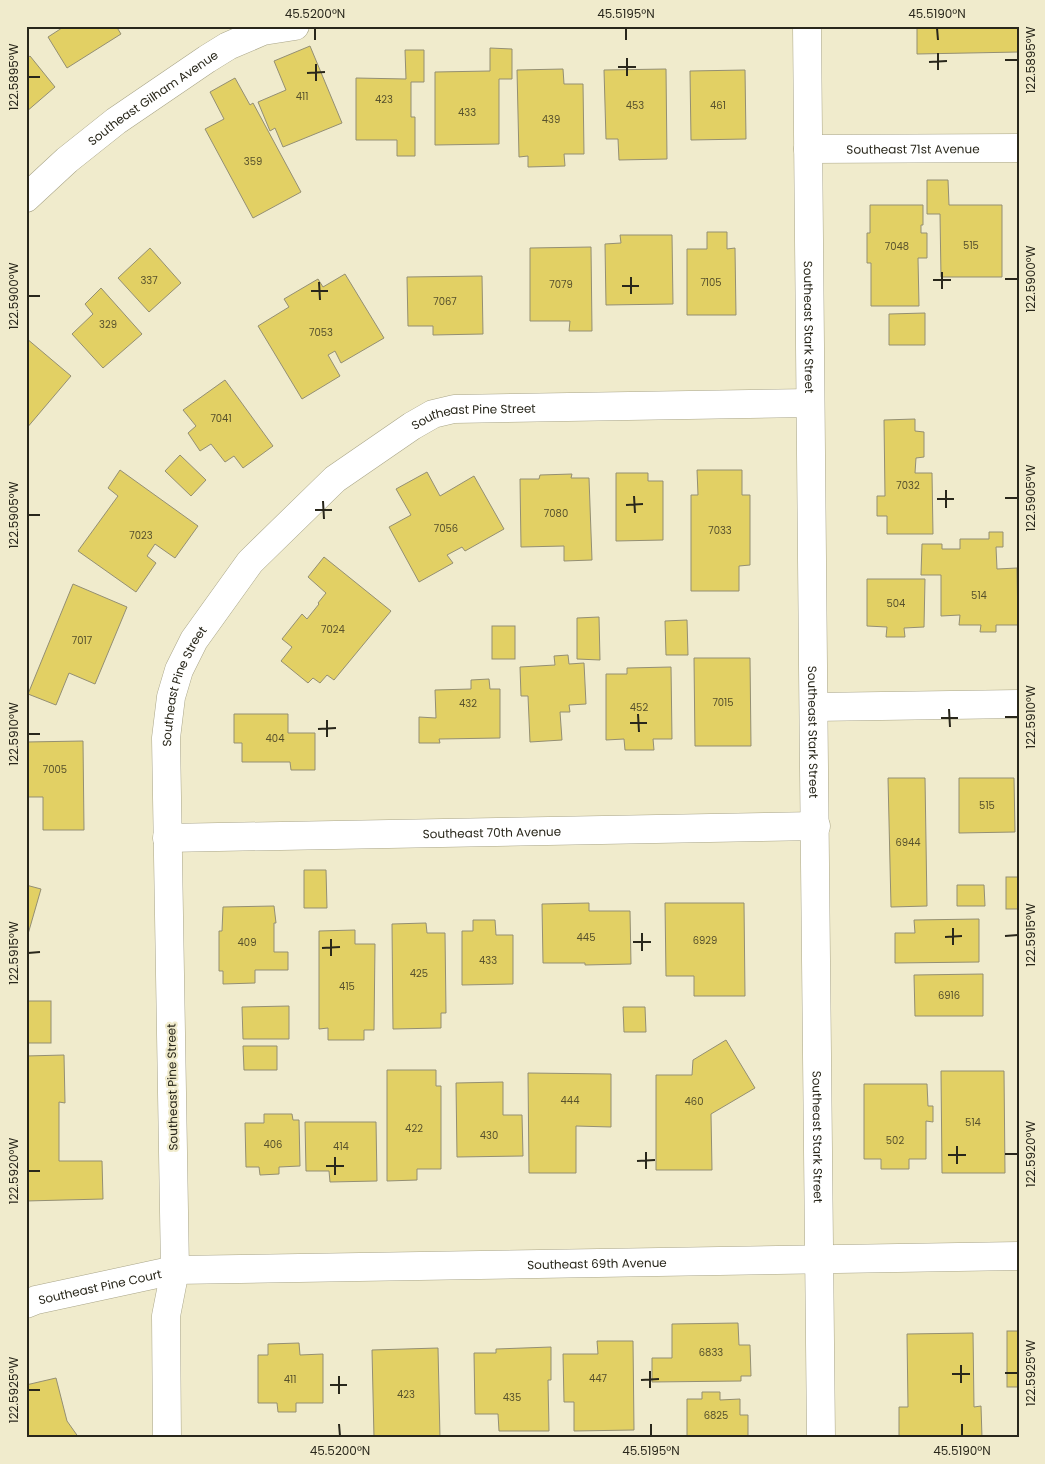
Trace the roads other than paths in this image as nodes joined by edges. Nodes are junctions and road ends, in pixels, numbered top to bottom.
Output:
1 (295, 26) edge
2 (807, 26) edge
3 (1019, 148) edge
4 (808, 149) junction
5 (26, 198) edge
6 (809, 403) junction
7 (1019, 704) edge
8 (814, 708) junction
9 (816, 826) junction
10 (167, 838) junction
11 (1019, 1256) edge
12 (820, 1258) junction
13 (175, 1270) junction
14 (26, 1304) edge
15 (167, 1438) edge
16 (821, 1438) edge

1 - 5 street, Southeast Gilham Avenue
2 - 4 street, Southeast Stark Street
3 - 4 street, Southeast 71st Avenue
4 - 6 street, Southeast Stark Street
6 - 8 street, Southeast Stark Street
6 - 10 street, Southeast Pine Street
7 - 8 street
8 - 9 street, Southeast Stark Street
9 - 10 street, Southeast 70th Avenue
9 - 12 street, Southeast Stark Street
10 - 13 street, Southeast Pine Street
11 - 12 street, Southeast 69th Avenue
12 - 13 street, Southeast 69th Avenue
12 - 16 street, Southeast Stark Street
13 - 14 street, Southeast Pine Court
13 - 15 street, Southeast Pine Street

